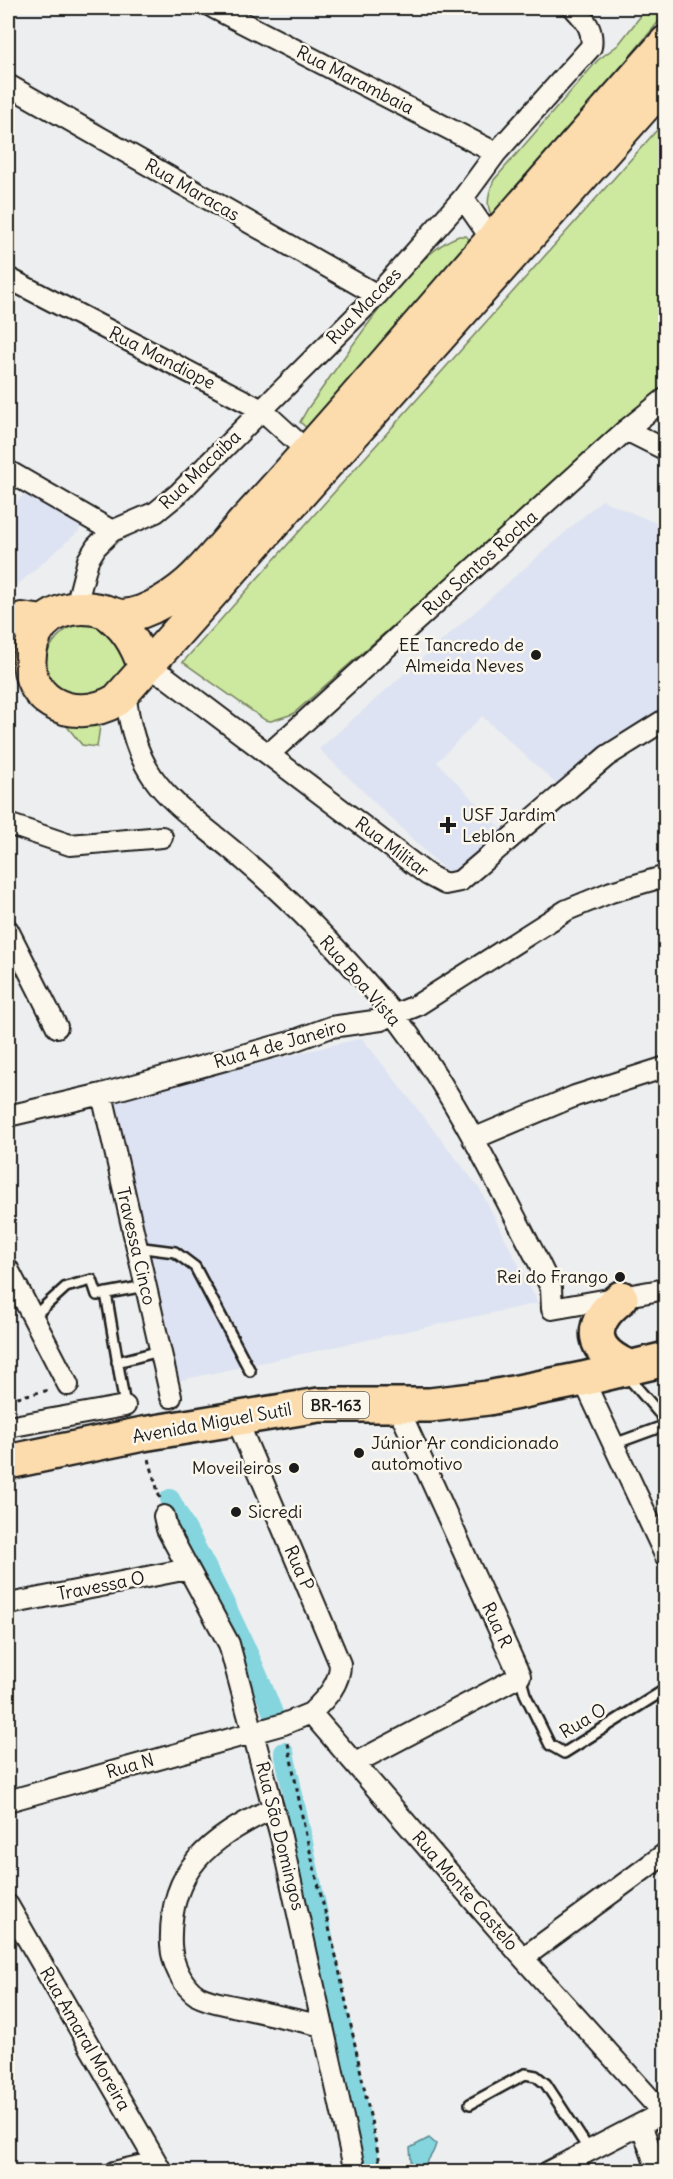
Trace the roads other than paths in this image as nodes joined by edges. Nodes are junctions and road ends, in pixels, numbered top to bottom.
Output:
1 (214, 8) edge
2 (574, 8) edge
3 (666, 42) edge
4 (666, 82) edge
5 (8, 85) edge
6 (496, 153) junction
7 (463, 198) junction
8 (492, 240) junction
9 (8, 278) edge
10 (377, 295) junction
11 (666, 398) edge
12 (262, 410) junction
13 (626, 430) junction
14 (666, 450) edge
15 (308, 452) junction
16 (8, 471) edge
17 (112, 531) junction
18 (90, 609) junction
19 (44, 622) junction
20 (8, 624) edge
21 (144, 667) junction
22 (125, 690) junction
23 (666, 719) edge
24 (268, 754) junction
25 (8, 825) edge
26 (162, 837) dead end
27 (666, 876) edge
28 (8, 930) edge
29 (393, 1016) junction
30 (57, 1027) dead end
31 (666, 1067) edge
32 (102, 1094) junction
33 (8, 1116) edge
34 (473, 1139) junction
35 (136, 1247) junction
36 (8, 1269) edge
37 (145, 1286) junction
38 (666, 1289) edge
39 (106, 1293) junction
40 (621, 1298) junction
41 (33, 1317) junction
42 (160, 1351) junction
43 (666, 1359) edge
44 (117, 1362) junction
45 (627, 1369) junction
46 (249, 1371) dead end
47 (583, 1379) junction
48 (68, 1385) road end
49 (171, 1398) dead end
50 (396, 1403) junction
51 (125, 1406) joint
52 (236, 1418) junction
53 (666, 1423) edge
54 (8, 1427) edge
55 (614, 1444) junction
56 (8, 1462) edge
57 (164, 1516) road end
58 (666, 1557) edge
59 (188, 1569) junction
60 (14, 1603) dead end
61 (520, 1676) junction
62 (666, 1689) edge
63 (311, 1713) junction
64 (253, 1731) junction
65 (355, 1763) junction
66 (8, 1801) edge
67 (273, 1808) junction
68 (666, 1853) edge
69 (8, 1905) edge
70 (523, 1959) junction
71 (323, 2026) junction
72 (470, 2104) dead end
73 (664, 2112) edge
74 (641, 2124) junction
75 (589, 2151) junction
76 (159, 2167) edge
77 (114, 2172) edge
78 (355, 2172) edge
79 (548, 2172) edge
80 (658, 2172) edge

1 - 6 street, Rua Marambaia
2 - 6 street, Rua Macaes
3 - 8 main road
4 - 21 main road
5 - 10 street, Rua Maracas
6 - 7 street, Rua Macaes
7 - 8 street
7 - 10 street, Rua Macaes
8 - 15 main road
9 - 12 street, Rua Mandiope
10 - 12 street, Rua Macaes
11 - 13 street, Rua Santos Rocha
12 - 15 street, Rua Mandiope
12 - 17 street, Rua Macaiba
13 - 14 street
13 - 24 street, Rua Santos Rocha
15 - 18 main road
16 - 17 street
17 - 18 street, Rua Macaiba
18 - 19 main road
18 - 21 main road
19 - 20 main road
19 - 22 main road
21 - 22 main road
21 - 24 street, Rua Militar
22 - 29 street, Rua Boa Vista
23 - 24 street, Rua Militar
25 - 26 street
27 - 29 street, Rua 4 de Janeiro
28 - 30 street
29 - 32 street, Rua 4 de Janeiro
29 - 34 street, Rua Boa Vista
31 - 34 street
32 - 33 street, Rua 4 de Janeiro
32 - 35 street, Travessa Cinco
34 - 40 street, Rua Boa Vista
35 - 37 street, Travessa Cinco
35 - 46 lane
36 - 41 street
37 - 39 lane
37 - 42 street, Travessa Cinco
38 - 40 street
39 - 41 lane
39 - 44 lane
40 - 45 highway
41 - 48 street
42 - 44 lane
42 - 49 street, Travessa Cinco
43 - 45 highway, Avenida Miguel Sutil / BR-163
44 - 51 lane
45 - 47 highway, Avenida Miguel Sutil / BR-163
45 - 53 lane
47 - 50 highway, Avenida Miguel Sutil / BR-163
47 - 55 street
50 - 52 highway, Avenida Miguel Sutil / BR-163
50 - 61 street, Rua R
51 - 54 street, Avenida Miguel Sutil
52 - 56 highway, Avenida Miguel Sutil / BR-163
52 - 63 street, Rua P
53 - 55 lane
55 - 58 street
57 - 59 street, Rua São Domingos
59 - 60 street, Travessa O
59 - 64 street, Rua São Domingos
61 - 62 lane, Rua O
61 - 65 street
63 - 64 street
63 - 65 street, Rua Monte Castelo
64 - 66 street, Rua N
64 - 67 street, Rua São Domingos
65 - 70 street, Rua Monte Castelo
67 - 71 street, Rua São Domingos
67 - 71 street
68 - 70 street
69 - 76 street, Rua Amaral Moreira
70 - 73 street, Rua Monte Castelo
71 - 78 street, Rua São Domingos
72 - 75 lane
73 - 74 street
74 - 75 street
74 - 80 street
75 - 79 street
76 - 77 street

